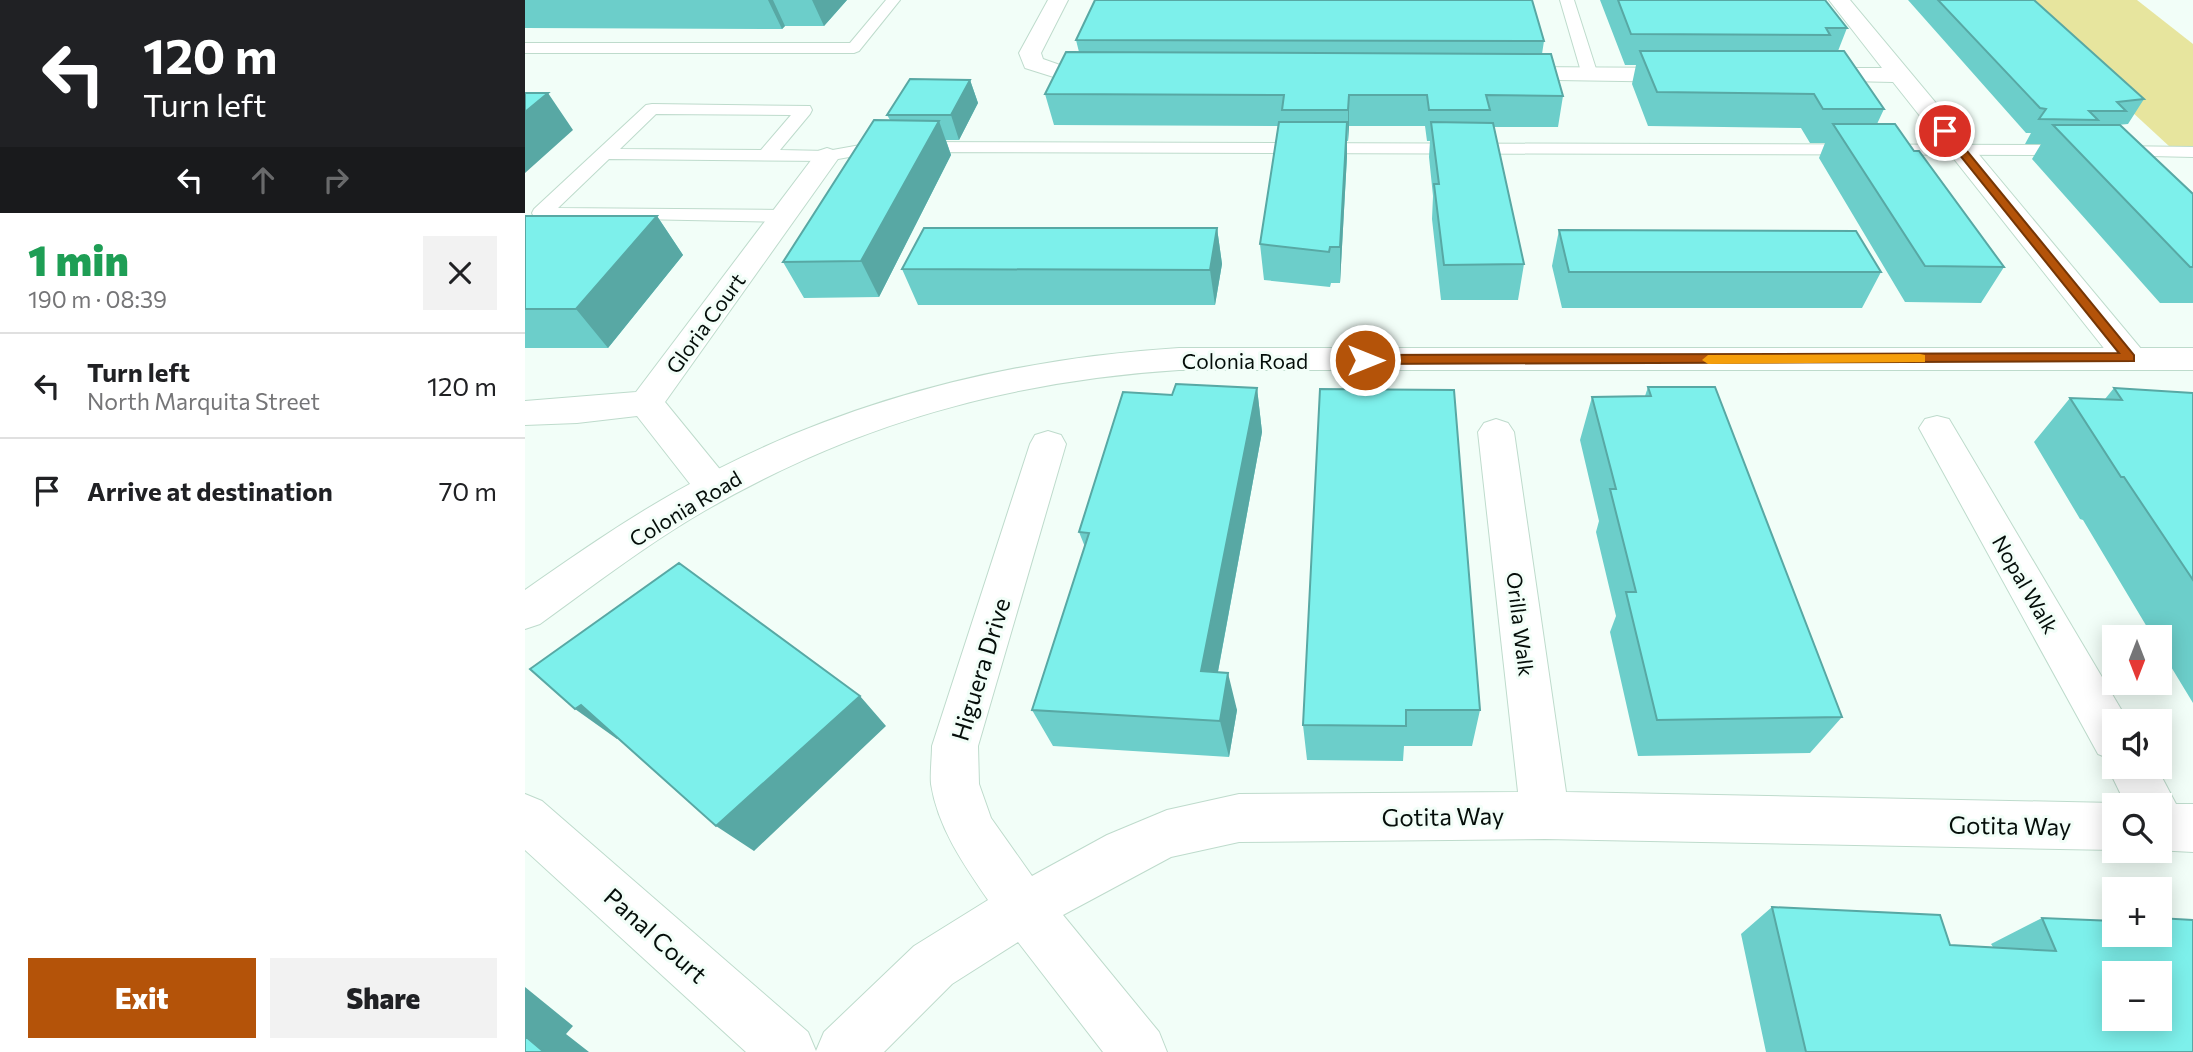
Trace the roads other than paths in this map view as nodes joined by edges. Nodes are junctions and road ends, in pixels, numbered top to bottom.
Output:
1 (893, 0) edge
2 (1058, 0) edge
3 (1567, 0) edge
4 (1839, 0) edge
5 (525, 48) edge
6 (1131, 73) edge
7 (1479, 74) edge
8 (1590, 75) junction
9 (1711, 75) edge
10 (1792, 75) edge
11 (1899, 75) junction
12 (1961, 149) junction
13 (2193, 152) edge
14 (605, 153) junction
15 (766, 155) junction
16 (827, 156) junction
17 (783, 216) junction
18 (2130, 358) junction
19 (2193, 359) edge
20 (646, 403) junction
21 (525, 413) edge
22 (1937, 428) dead end
23 (1496, 432) dead end
24 (1048, 444) dead end
25 (714, 488) junction
26 (525, 612) edge
27 (2102, 718) edge
28 (1545, 815) junction
29 (525, 818) edge
30 (2102, 827) edge
31 (1024, 908) junction
32 (788, 1052) edge
33 (844, 1052) edge
34 (1139, 1052) edge

1 - 5 lane
2 - 6 street
3 - 8 lane
4 - 11 street
7 - 8 street
8 - 9 street
10 - 11 street
11 - 12 street
12 - 13 lane
12 - 16 lane
12 - 18 street
14 - 15 lane
14 - 15 lane
14 - 17 lane
15 - 16 lane
16 - 17 street, Gloria Court
17 - 20 street, Gloria Court
18 - 19 street, Colonia Road
18 - 25 street, Colonia Road
20 - 21 street
20 - 25 street
22 - 27 street, Nopal Walk
23 - 28 street, Orilla Walk
24 - 31 street, Higuera Drive
25 - 26 street, Colonia Road
28 - 30 street, Gotita Way
28 - 31 street, Gotita Way
29 - 32 street, Panal Court
31 - 33 street, Gotita Way
31 - 34 street, Higuera Drive

